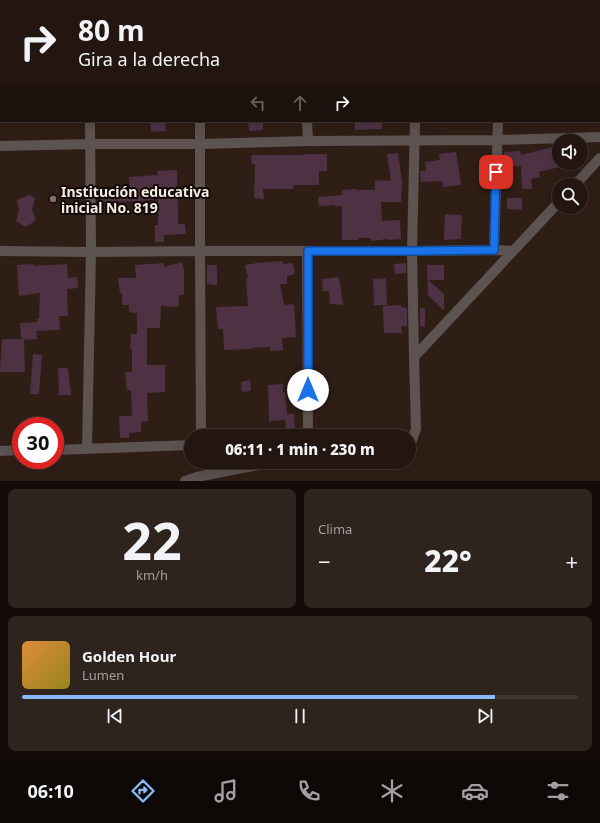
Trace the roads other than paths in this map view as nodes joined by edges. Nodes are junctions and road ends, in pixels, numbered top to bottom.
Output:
1 (90, 122) edge
2 (200, 122) edge
3 (308, 122) edge
4 (415, 122) edge
5 (498, 122) edge
6 (600, 137) edge
7 (308, 140) junction
8 (497, 140) junction
9 (415, 141) junction
10 (90, 144) junction
11 (200, 144) junction
12 (0, 146) edge
13 (600, 158) edge
14 (581, 178) edge
15 (552, 209) edge
16 (494, 250) junction
17 (0, 251) edge
18 (200, 251) junction
19 (308, 251) junction
20 (412, 251) junction
21 (513, 251) junction
22 (92, 252) junction
23 (414, 357) junction
24 (201, 429) edge
25 (308, 429) edge
26 (416, 429) edge
27 (184, 445) edge
28 (87, 449) junction
29 (12, 450) edge
30 (64, 450) edge
31 (0, 451) edge
32 (238, 469) edge
33 (185, 481) edge

1 - 10 street
2 - 11 street
3 - 7 street
4 - 9 street
5 - 8 street
6 - 8 street
7 - 9 street
7 - 11 street
8 - 9 street
8 - 16 street
9 - 20 street
10 - 11 street
10 - 12 street
10 - 22 street
11 - 18 street
13 - 14 street
15 - 21 street
16 - 20 street
16 - 21 street
17 - 22 street
18 - 19 street
18 - 22 street
18 - 24 street
19 - 20 street
19 - 25 street
20 - 23 street
21 - 23 street
22 - 28 street
23 - 26 street
27 - 28 street
28 - 30 street
29 - 31 street
32 - 33 street

